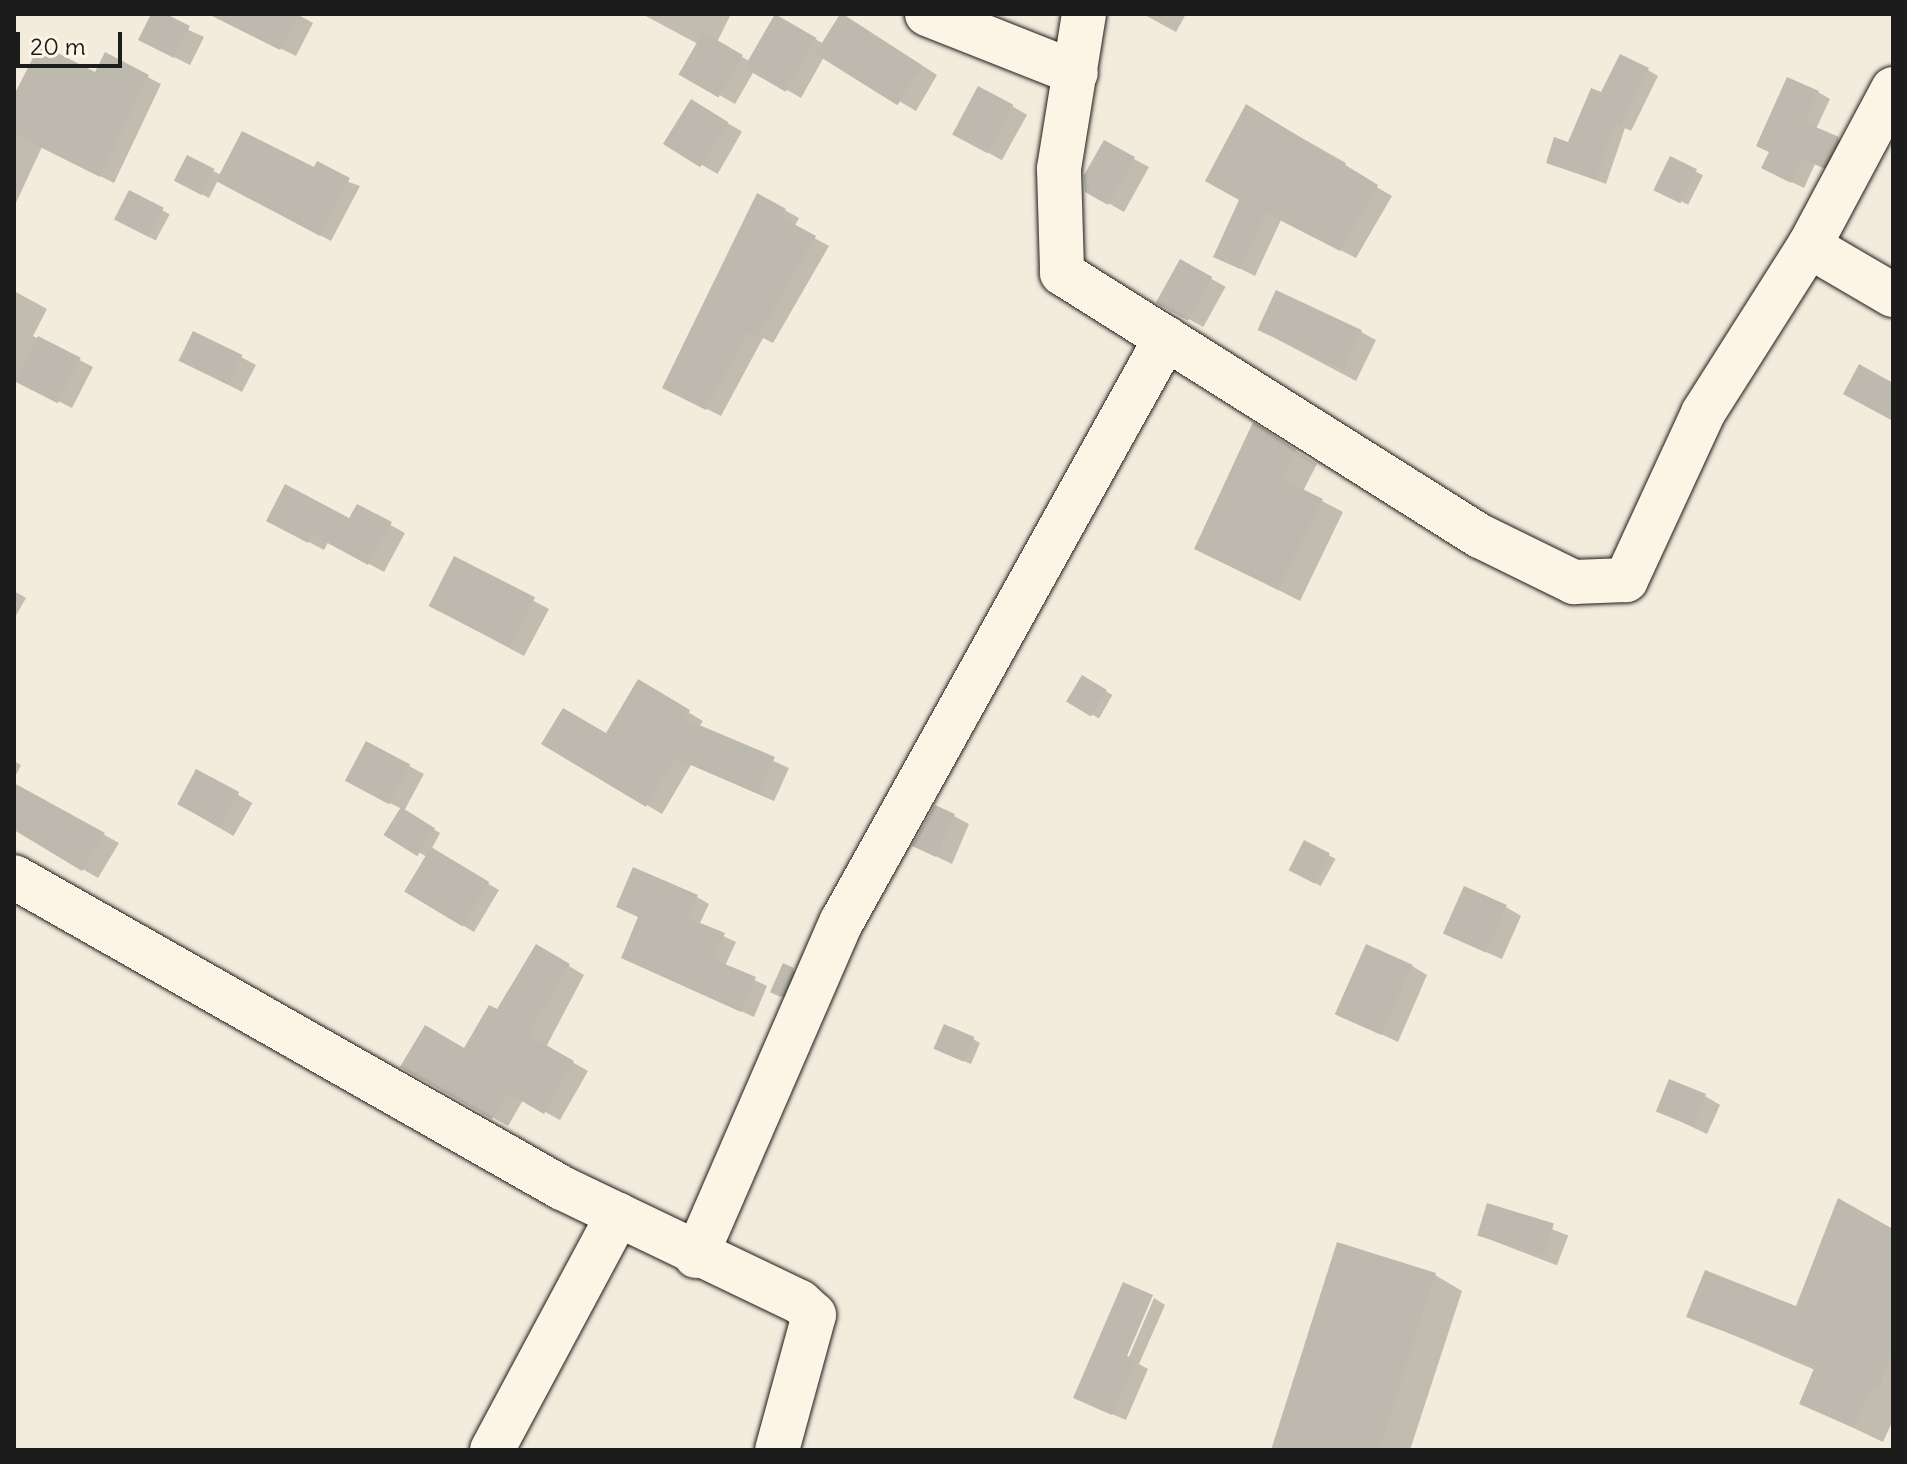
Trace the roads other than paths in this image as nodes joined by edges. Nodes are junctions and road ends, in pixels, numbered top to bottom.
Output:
1 (927, 14) edge
2 (1084, 14) edge
3 (1076, 73) junction
4 (1893, 89) edge
5 (1809, 246) junction
6 (1893, 295) edge
7 (1166, 338) junction
8 (14, 877) edge
9 (618, 1215) junction
10 (696, 1256) junction
11 (492, 1450) edge
12 (777, 1450) edge

1 - 3 street
2 - 3 street
3 - 7 street
4 - 5 street
5 - 6 street
5 - 7 street
7 - 10 street
8 - 9 street
9 - 10 street
9 - 11 street
10 - 12 street

